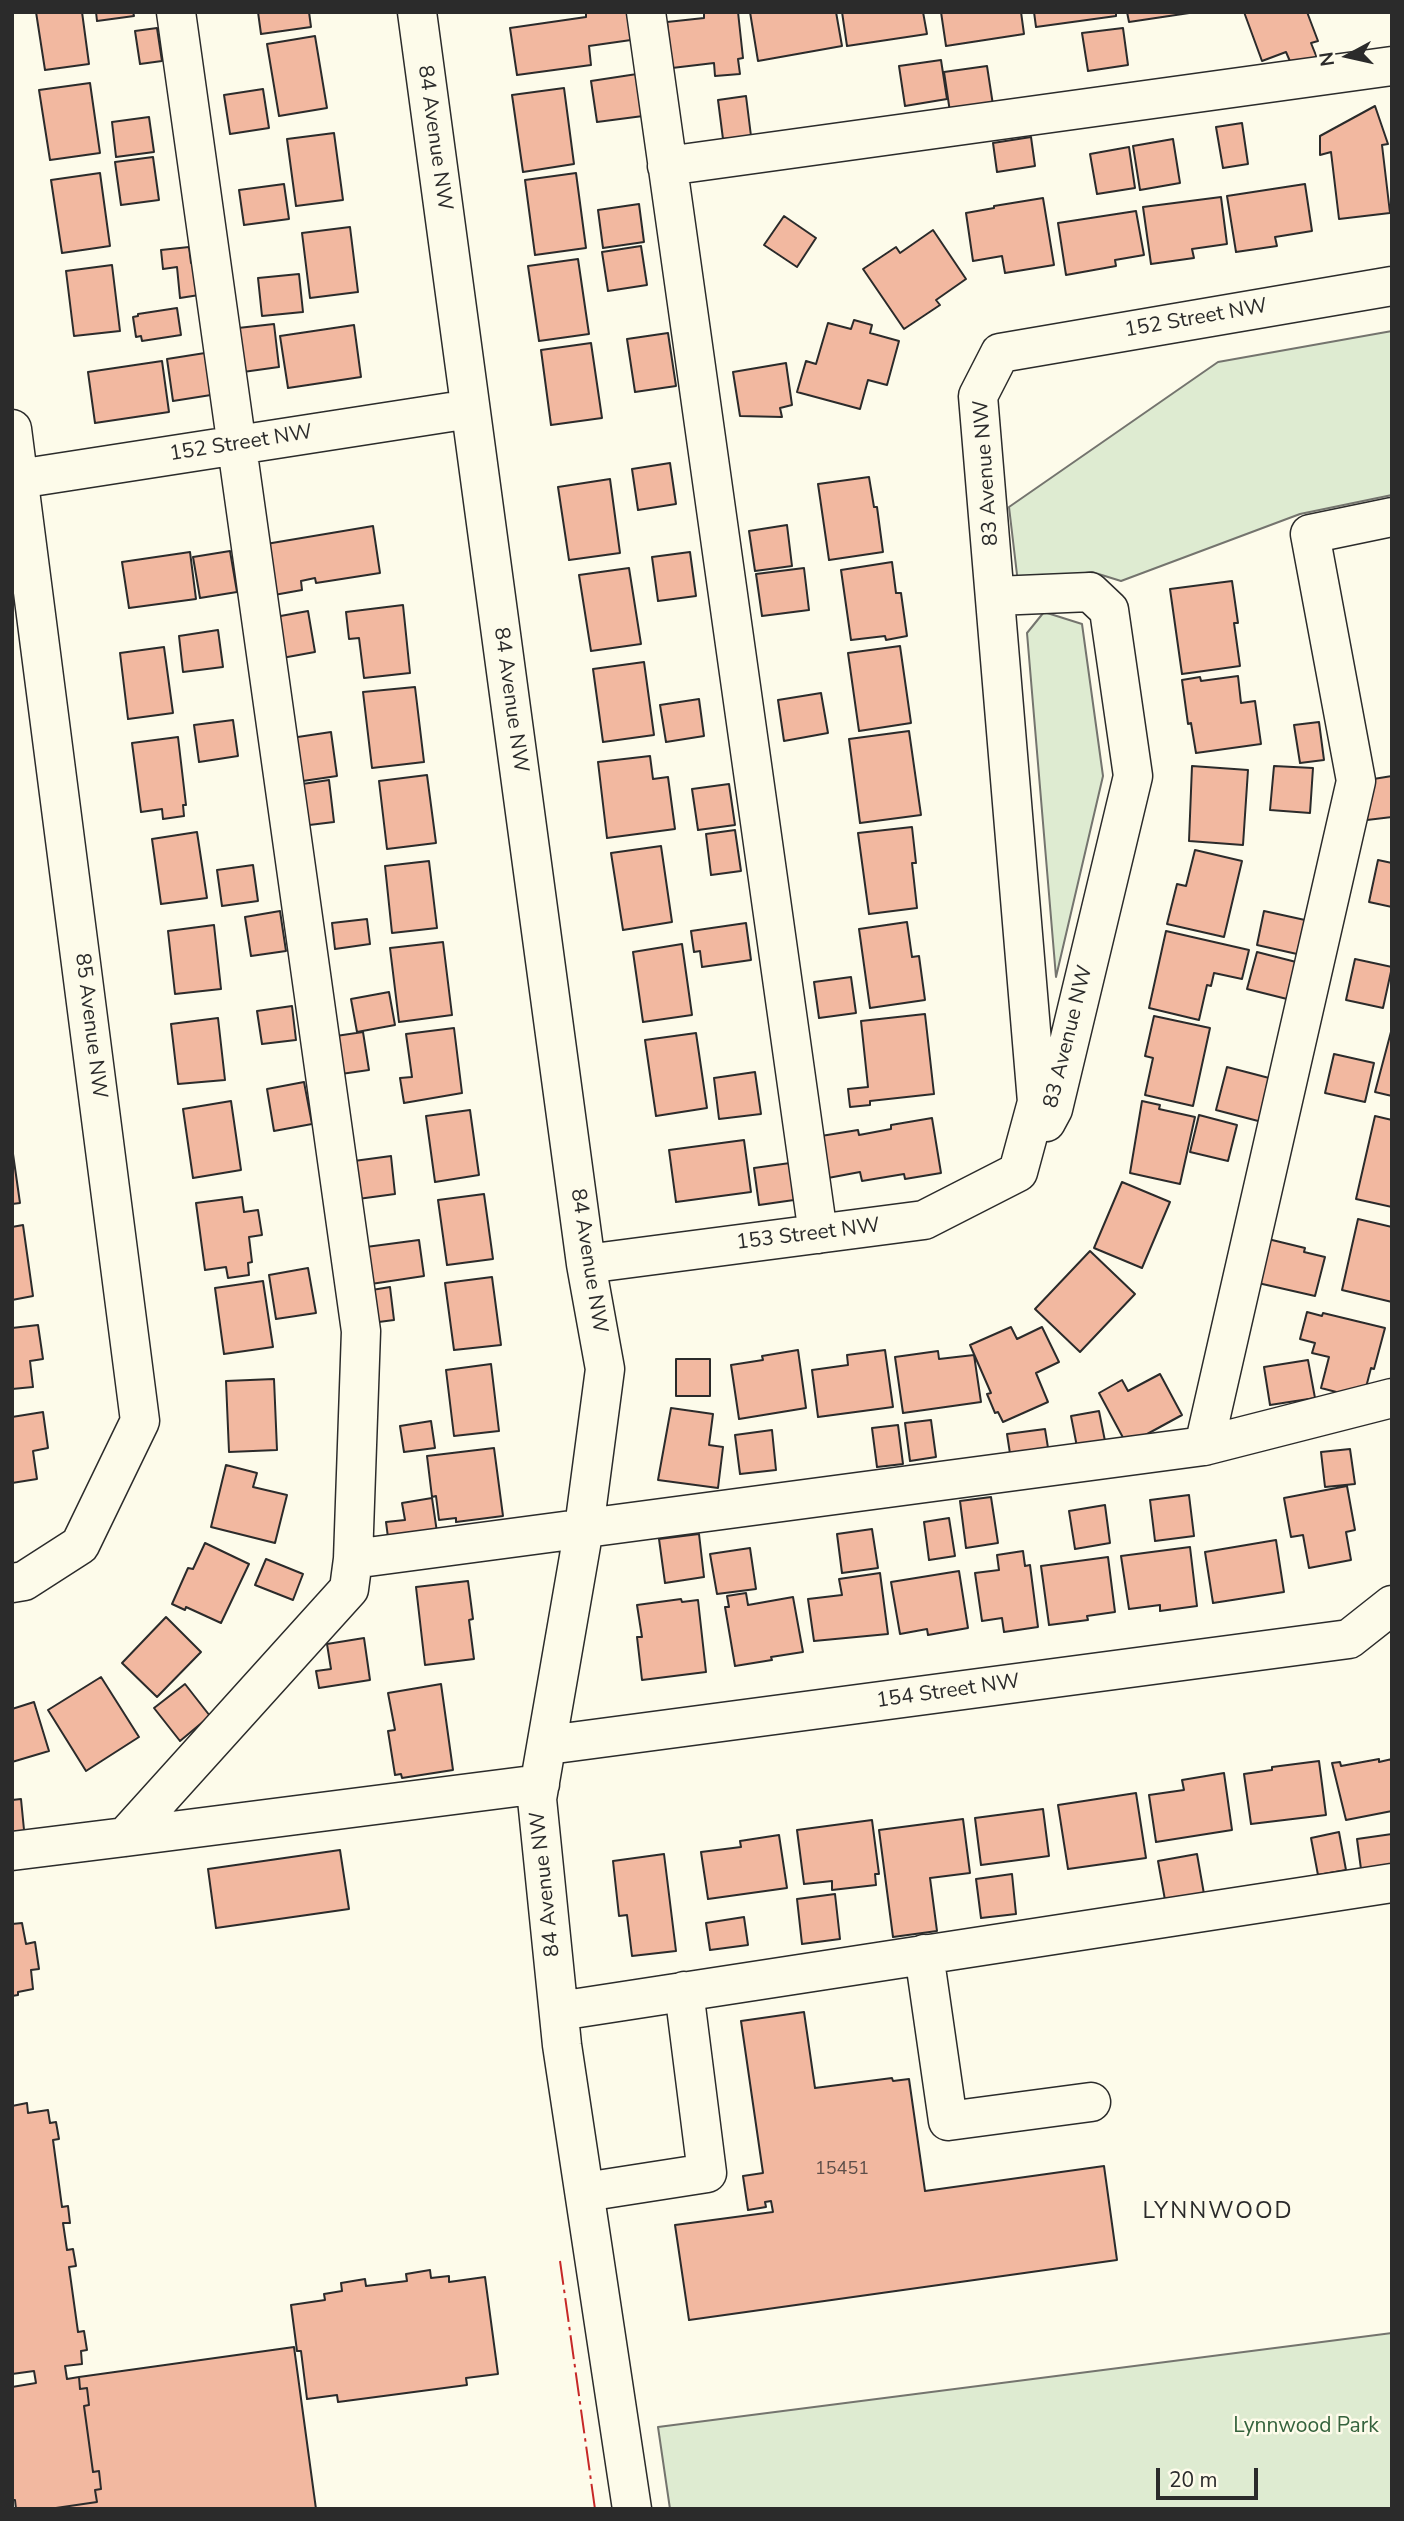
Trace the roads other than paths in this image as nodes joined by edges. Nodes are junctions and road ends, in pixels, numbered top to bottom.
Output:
1 (176, 12) edge
2 (417, 12) edge
3 (646, 12) edge
4 (1392, 66) edge
5 (667, 166) junction
6 (1392, 286) edge
7 (1000, 353) joint
8 (470, 409) junction
9 (12, 429) edge
10 (238, 445) junction
11 (16, 479) edge
12 (1392, 517) edge
13 (996, 596) junction
14 (1018, 1172) junction
15 (818, 1234) junction
16 (586, 1264) junction
17 (1392, 1398) edge
18 (1204, 1446) junction
19 (584, 1528) junction
20 (353, 1559) junction
21 (18, 1582) edge
22 (1392, 1605) edge
23 (548, 1745) junction
24 (540, 1784) junction
25 (125, 1837) junction
26 (12, 1851) edge
27 (1392, 1883) edge
28 (924, 1954) junction
29 (684, 1991) junction
30 (559, 2011) junction
31 (1091, 2102) dead end
32 (584, 2192) junction
33 (632, 2509) edge

1 - 10 street
2 - 8 street, 84 Avenue NW
3 - 5 street
4 - 5 street
5 - 15 street
6 - 7 street, 152 Street NW
7 - 13 street, 83 Avenue NW
8 - 10 street, 152 Street NW
8 - 16 street, 84 Avenue NW
9 - 11 street, 85 Avenue NW
10 - 11 street, 152 Street NW
10 - 20 street
11 - 21 street, 85 Avenue NW
12 - 18 street
13 - 14 street, 83 Avenue NW
13 - 14 street, 83 Avenue NW
14 - 15 street, 153 Street NW
15 - 16 street, 153 Street NW
16 - 19 street, 84 Avenue NW
17 - 18 street
18 - 19 street
19 - 20 street
19 - 23 street, 84 Avenue NW
20 - 25 street
22 - 23 street, 154 Street NW
23 - 24 street, 84 Avenue NW
24 - 25 street
24 - 30 street, 84 Avenue NW
25 - 26 street
27 - 28 street
28 - 29 street
28 - 31 street
29 - 30 street
29 - 32 street
30 - 32 street, 84 Avenue NW
32 - 33 street, 84 Avenue NW

